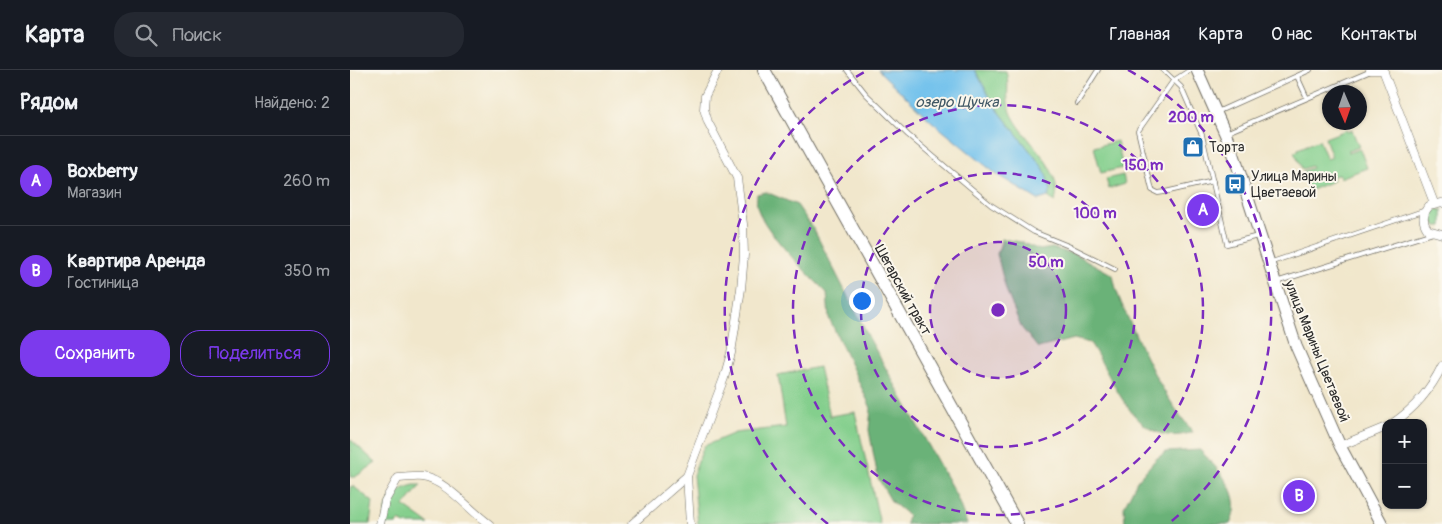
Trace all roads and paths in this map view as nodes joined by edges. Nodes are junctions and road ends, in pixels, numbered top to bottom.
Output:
1 (718, 70) edge
2 (764, 70) edge
3 (847, 70) edge
4 (1098, 70) edge
5 (1164, 70) edge
6 (1190, 70) edge
7 (1197, 70) edge
8 (1310, 70) edge
9 (1371, 70) edge
10 (1384, 70) edge
11 (1297, 76) junction
12 (1173, 80) junction
13 (1307, 98) junction
14 (1077, 103) dead end
15 (1217, 112) junction
16 (1225, 133) junction
17 (1213, 182) junction
18 (1438, 203) edge
19 (1426, 210) junction
20 (1433, 233) junction
21 (1442, 234) edge
22 (1260, 236) junction
23 (1268, 263) junction
24 (1114, 269) dead end
25 (1274, 283) junction
26 (1442, 366) edge
27 (1398, 419) edge
28 (1382, 429) edge
29 (1340, 446) junction
30 (687, 476) junction
31 (380, 524) edge
32 (489, 524) edge
33 (632, 524) edge
34 (690, 524) edge
35 (1016, 524) edge
36 (1382, 524) edge

1 - 30 street
2 - 35 main road, Шегарский тракт
3 - 24 lane
4 - 14 lane
5 - 12 lane
6 - 12 lane
7 - 15 street, улица Марины Цветаевой
8 - 11 lane
9 - 10 street
9 - 13 lane
10 - 18 street
11 - 13 lane
11 - 15 lane
12 - 17 lane
12 - 17 lane
13 - 16 lane
15 - 16 street, улица Марины Цветаевой
16 - 22 street, улица Марины Цветаевой
17 - 22 lane
18 - 19 street
19 - 20 street
19 - 23 lane
20 - 21 street
20 - 25 lane
22 - 23 street, улица Марины Цветаевой
23 - 25 street, улица Марины Цветаевой
25 - 29 street, улица Марины Цветаевой
26 - 27 street
28 - 29 street
29 - 36 street, улица Марины Цветаевой
30 - 33 street
30 - 34 street
31 - 32 street

